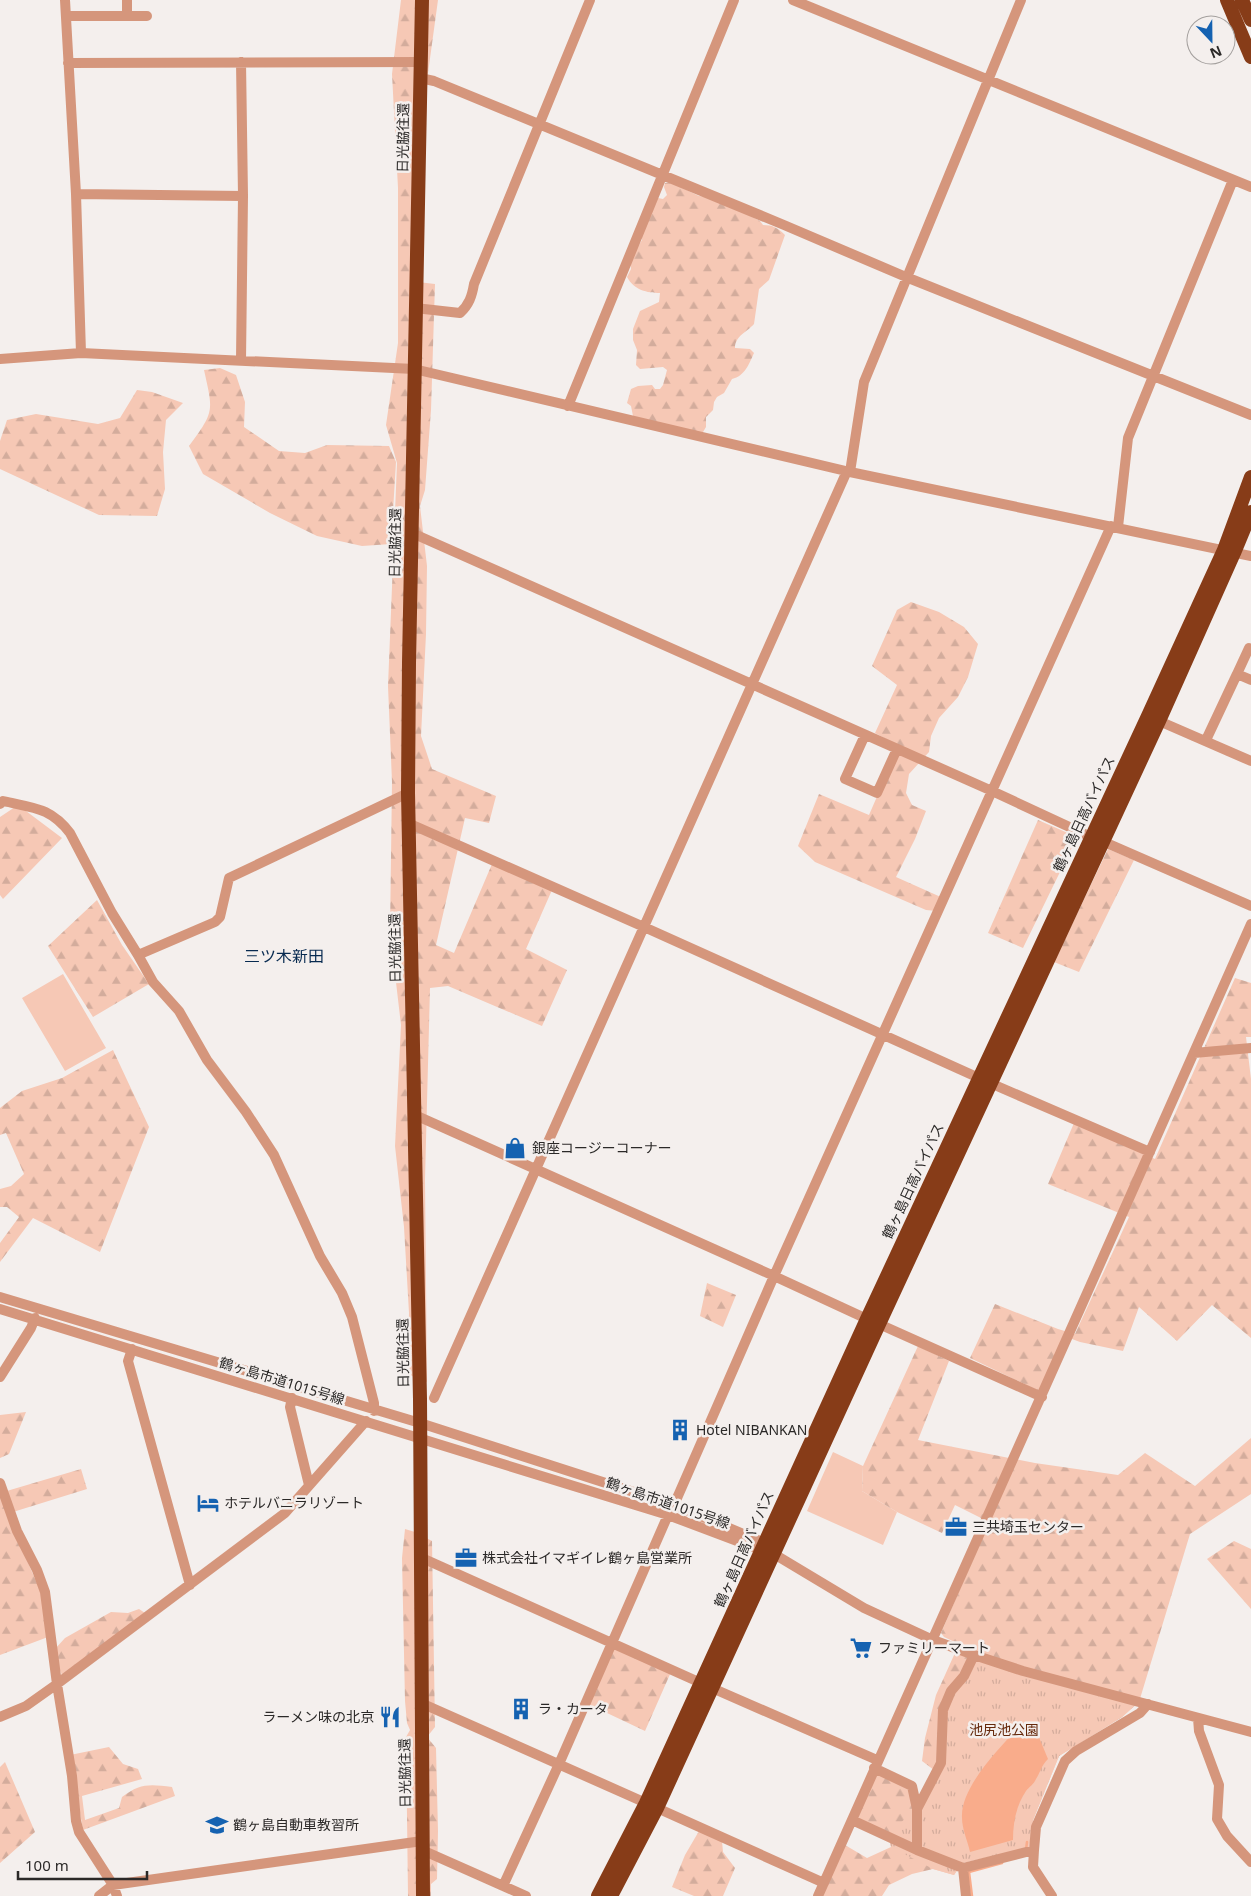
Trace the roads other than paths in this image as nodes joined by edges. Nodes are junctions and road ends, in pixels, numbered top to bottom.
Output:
1 (65, 0) edge
2 (127, 0) edge
3 (422, 0) edge
4 (590, 0) edge
5 (734, 0) edge
6 (793, 0) edge
7 (1021, 0) edge
8 (1227, 0) edge
9 (1242, 0) edge
10 (66, 16) junction
11 (127, 16) junction
12 (147, 16) dead end
13 (1251, 20) edge
14 (1248, 41) edge
15 (1251, 57) edge
16 (241, 62) junction
17 (421, 62) junction
18 (68, 63) junction
19 (420, 78) junction
20 (987, 81) junction
21 (540, 124) junction
22 (662, 175) junction
23 (1233, 180) junction
24 (1251, 187) edge
25 (76, 194) junction
26 (243, 196) junction
27 (906, 277) junction
28 (415, 308) junction
29 (81, 353) junction
30 (0, 359) edge
31 (241, 360) junction
32 (414, 369) junction
33 (1153, 376) junction
34 (568, 406) junction
35 (1251, 415) edge
36 (848, 471) junction
37 (1251, 477) edge
38 (1251, 512) edge
39 (1114, 527) junction
40 (412, 533) junction
41 (1229, 552) junction
42 (1251, 556) edge
43 (1248, 648) dead end
44 (1237, 674) junction
45 (1251, 680) edge
46 (752, 685) junction
47 (1159, 721) junction
48 (865, 735) junction
49 (1206, 740) junction
50 (896, 749) junction
51 (1251, 761) edge
52 (992, 791) junction
53 (408, 793) junction
54 (0, 804) edge
55 (408, 824) junction
56 (1096, 839) junction
57 (1251, 906) edge
58 (1251, 924) edge
59 (644, 927) junction
60 (138, 955) junction
61 (884, 1035) junction
62 (1251, 1048) edge
63 (1194, 1053) junction
64 (985, 1080) junction
65 (415, 1115) junction
66 (1150, 1152) junction
67 (535, 1170) junction
68 (774, 1276) junction
69 (0, 1297) edge
70 (0, 1309) edge
71 (34, 1318) junction
72 (873, 1322) junction
73 (132, 1349) junction
74 (0, 1377) edge
75 (1042, 1397) junction
76 (292, 1398) junction
77 (434, 1398) dead end
78 (374, 1410) junction
79 (366, 1422) junction
80 (420, 1430) junction
81 (0, 1483) edge
82 (309, 1485) junction
83 (674, 1505) junction
84 (668, 1515) junction
85 (767, 1549) junction
86 (422, 1558) junction
87 (190, 1585) junction
88 (933, 1640) junction
89 (612, 1642) junction
90 (974, 1655) junction
91 (57, 1684) junction
92 (707, 1685) junction
93 (421, 1703) junction
94 (1148, 1704) junction
95 (0, 1717) edge
96 (1198, 1718) junction
97 (1251, 1732) edge
98 (559, 1764) junction
99 (876, 1764) junction
100 (652, 1806) junction
101 (917, 1808) junction
102 (852, 1820) junction
103 (422, 1846) junction
104 (917, 1850) junction
105 (1034, 1850) junction
106 (1251, 1862) edge
107 (963, 1868) junction
108 (824, 1883) junction
109 (964, 1884) junction
110 (113, 1885) junction
111 (503, 1886) junction
112 (99, 1896) edge
113 (117, 1896) edge
114 (423, 1896) edge
115 (526, 1896) edge
116 (598, 1896) edge
117 (611, 1896) edge
118 (818, 1896) edge
119 (956, 1896) edge
120 (966, 1896) edge
121 (1052, 1896) edge

1 - 10 street
2 - 11 street
3 - 17 highway, 日光脇往還
4 - 21 street
5 - 22 street
6 - 20 street
7 - 20 street
8 - 14 highway
9 - 13 highway
10 - 11 street
10 - 18 street
11 - 12 street
14 - 15 highway
16 - 17 street
16 - 18 street
16 - 26 street
17 - 19 highway, 日光脇往還
18 - 25 street
19 - 21 street
19 - 28 highway, 日光脇往還
20 - 23 street
20 - 27 street
21 - 22 street
21 - 28 street
22 - 27 street
22 - 34 street
23 - 24 street
23 - 33 street
25 - 26 street
25 - 29 street
26 - 31 street
27 - 33 street
27 - 36 street
28 - 32 highway, 日光脇往還
29 - 30 street
29 - 31 street
31 - 32 street
32 - 34 street
32 - 40 highway, 日光脇往還
33 - 35 street
33 - 39 street
34 - 36 street
36 - 39 street
36 - 46 street
37 - 41 highway, 鶴ヶ島日高バイパス
38 - 41 highway, 鶴ヶ島日高バイパス
39 - 41 street
39 - 52 street
40 - 46 street
40 - 53 highway, 日光脇往還
41 - 42 street
41 - 47 highway, 鶴ヶ島日高バイパス
41 - 56 highway, 鶴ヶ島日高バイパス
43 - 44 street
44 - 45 street
44 - 49 street
46 - 48 street
46 - 59 street
47 - 49 street
47 - 56 highway, 鶴ヶ島日高バイパス
48 - 50 street
48 - 50 street
49 - 51 street
50 - 52 street
52 - 56 street
52 - 61 street
53 - 55 highway, 日光脇往還
53 - 60 street
54 - 60 street
55 - 59 street
55 - 65 highway, 日光脇往還
56 - 57 street
56 - 64 highway, 鶴ヶ島日高バイパス
58 - 63 street
59 - 61 street
59 - 67 street
60 - 78 street
61 - 64 street
61 - 68 street
62 - 63 street
63 - 66 street
64 - 66 street
64 - 72 highway, 鶴ヶ島日高バイパス
65 - 67 street
65 - 80 highway, 日光脇往還
66 - 75 street
67 - 68 street
67 - 77 street
68 - 72 street
68 - 83 street
69 - 78 street, 鶴ヶ島市道1015号線
70 - 71 street, 鶴ヶ島市道1015号線
71 - 73 street, 鶴ヶ島市道1015号線
71 - 74 street
72 - 75 street
72 - 85 highway, 鶴ヶ島日高バイパス
73 - 76 street, 鶴ヶ島市道1015号線
73 - 87 street
75 - 88 street
76 - 79 street, 鶴ヶ島市道1015号線
76 - 82 street
78 - 80 street, 鶴ヶ島市道1015号線
79 - 80 street, 鶴ヶ島市道1015号線
79 - 82 street
80 - 83 street, 鶴ヶ島市道1015号線
80 - 84 street, 鶴ヶ島市道1015号線
80 - 86 highway, 日光脇往還
81 - 91 street
82 - 87 street
83 - 85 street, 鶴ヶ島市道1015号線
84 - 85 street, 鶴ヶ島市道1015号線
84 - 89 street
85 - 88 street
85 - 92 highway, 鶴ヶ島日高バイパス
86 - 89 street
86 - 93 highway, 日光脇往還
87 - 91 street
88 - 90 street
88 - 99 street
89 - 92 street
89 - 98 street
90 - 94 street
90 - 101 street
91 - 95 street
91 - 110 street
92 - 99 street
92 - 100 highway, 鶴ヶ島日高バイパス
93 - 98 street
93 - 103 highway, 日光脇往還
94 - 96 street
94 - 105 street
96 - 97 street
96 - 106 street
98 - 100 street
98 - 111 street
99 - 101 street
99 - 102 street
100 - 108 street
100 - 116 highway, 鶴ヶ島日高バイパス
100 - 117 highway, 鶴ヶ島日高バイパス
101 - 104 street
102 - 104 street
102 - 108 street
103 - 110 street
103 - 111 street
103 - 114 highway, 日光脇往還
104 - 107 street
105 - 107 street
105 - 121 street
107 - 109 street
108 - 118 street
109 - 119 street
109 - 120 street
110 - 112 street
110 - 113 street
111 - 115 street

